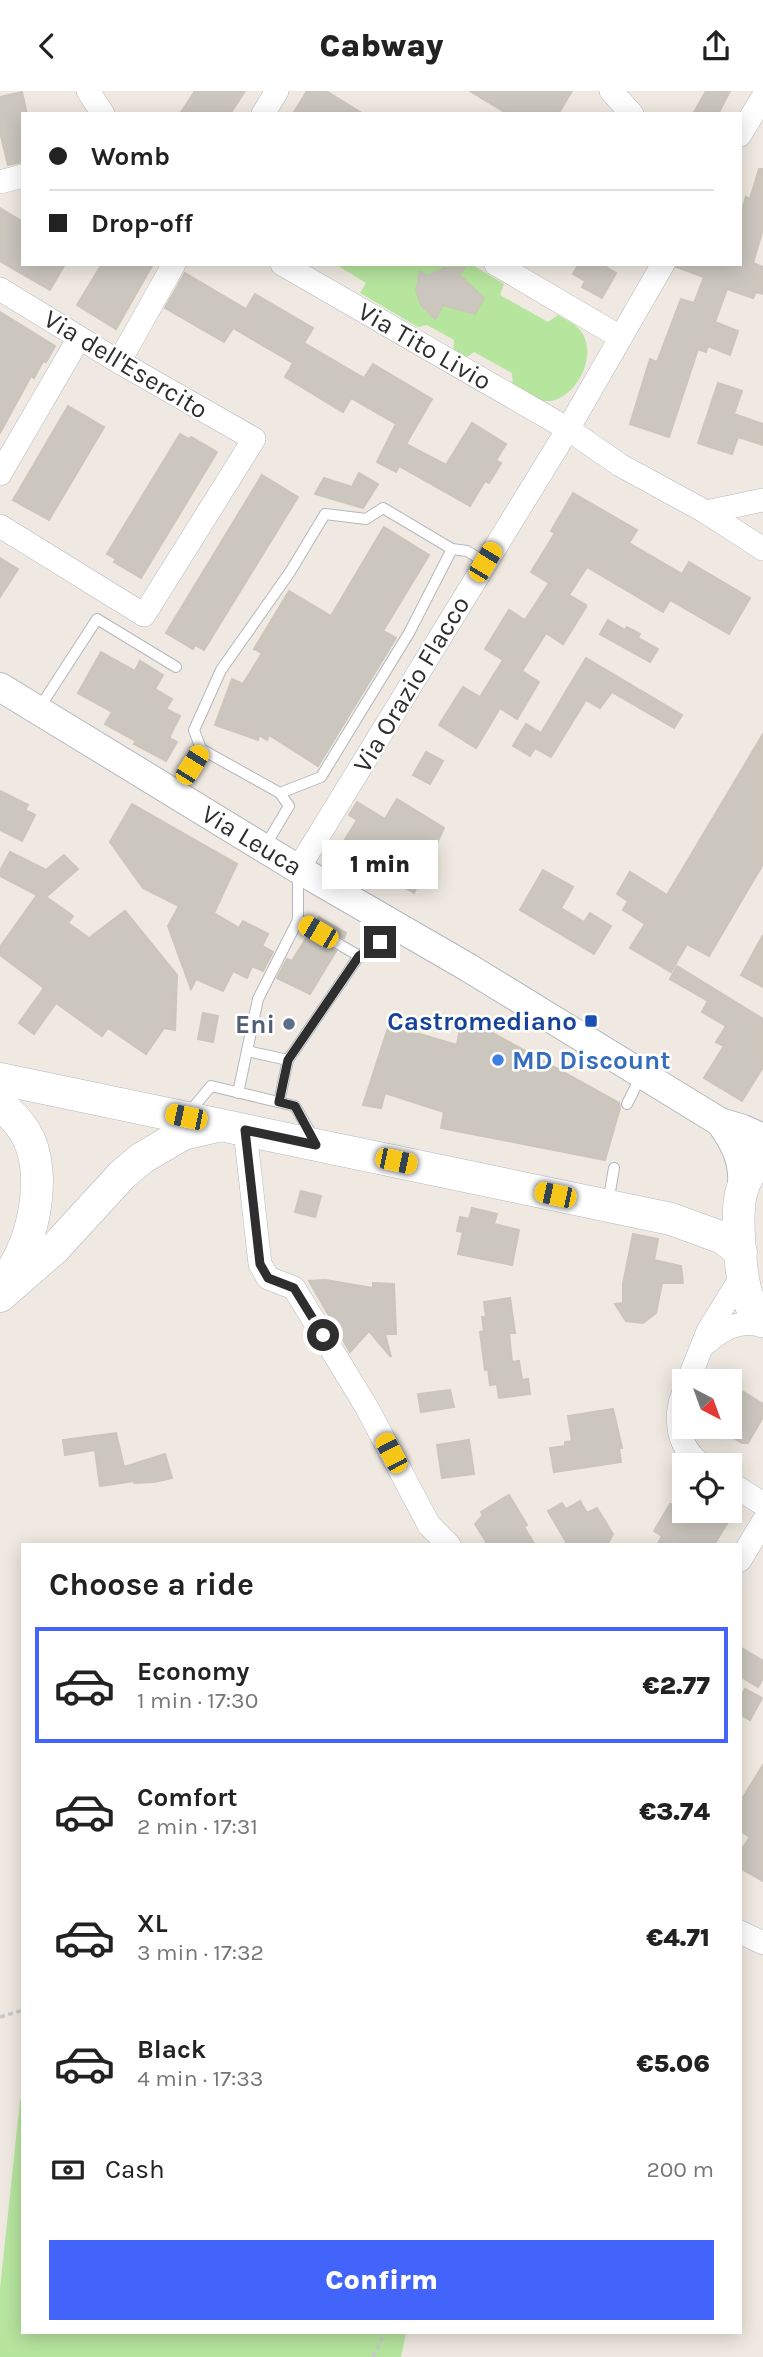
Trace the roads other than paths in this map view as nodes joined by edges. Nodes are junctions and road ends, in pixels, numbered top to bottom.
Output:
1 (88, 91) edge
2 (277, 91) edge
3 (611, 91) edge
4 (763, 97) edge
5 (102, 112) edge
6 (264, 112) edge
7 (630, 112) edge
8 (742, 132) edge
9 (21, 177) edge
10 (0, 182) edge
11 (173, 266) edge
12 (285, 266) edge
13 (499, 266) edge
14 (662, 266) edge
15 (0, 289) edge
16 (620, 337) junction
17 (79, 338) junction
18 (119, 362) junction
19 (568, 429) junction
20 (0, 474) edge
21 (763, 500) edge
22 (706, 512) junction
23 (0, 526) edge
24 (452, 549) junction
25 (763, 549) edge
26 (485, 562) junction
27 (176, 667) dead end
28 (0, 687) edge
29 (38, 710) junction
30 (201, 749) junction
31 (280, 793) junction
32 (175, 794) junction
33 (264, 848) junction
34 (298, 869) junction
35 (298, 921) junction
36 (400, 928) junction
37 (359, 956) junction
38 (247, 1051) junction
39 (288, 1060) junction
40 (642, 1074) junction
41 (0, 1079) edge
42 (238, 1093) junction
43 (279, 1102) junction
44 (0, 1104) edge
45 (627, 1104) dead end
46 (186, 1117) junction
47 (720, 1122) junction
48 (233, 1128) junction
49 (761, 1142) edge
50 (316, 1145) junction
51 (614, 1168) dead end
52 (740, 1196) junction
53 (608, 1206) junction
54 (670, 1219) junction
55 (741, 1260) junction
56 (0, 1285) edge
57 (0, 1296) edge
58 (763, 1323) edge
59 (702, 1347) junction
60 (693, 1369) edge
61 (742, 1491) edge
62 (763, 1504) edge
63 (763, 1522) edge
64 (448, 1543) edge
65 (742, 1557) edge
66 (742, 1933) edge
67 (763, 1943) edge

1 - 5 street
2 - 6 street
3 - 7 street
4 - 8 street
9 - 10 street
11 - 18 street
12 - 19 street, Via Tito Livio
13 - 16 street
14 - 16 street, Via Orazio Flacco
15 - 17 street, Via dell'Esercito
16 - 19 street, Via Orazio Flacco
17 - 18 street, Via dell'Esercito
17 - 20 street
18 - 23 street, Via dell'Esercito
19 - 22 street, Via Tito Livio
19 - 26 street, Via Orazio Flacco
21 - 22 street
22 - 25 street, Via Tito Livio
24 - 26 lane
24 - 30 lane
24 - 31 lane
26 - 34 street, Via Orazio Flacco
27 - 29 lane
28 - 29 street, Via Leuca
29 - 32 street, Via Leuca
30 - 31 lane
30 - 32 lane
31 - 33 lane
32 - 33 street, Via Leuca
33 - 34 street, Via Leuca
34 - 35 lane
34 - 36 street, Via Leuca
35 - 37 lane
35 - 38 lane
36 - 37 lane
36 - 40 street, Via Leuca
37 - 39 lane
38 - 39 lane
38 - 42 lane
39 - 43 lane
40 - 45 lane
40 - 47 street, Via Leuca
41 - 46 main road
42 - 43 lane
42 - 46 lane
43 - 50 lane
44 - 56 main road
46 - 48 main road
47 - 49 street, Via Leuca
47 - 52 street, Via Leuca
48 - 50 main road
48 - 57 main road
48 - 64 street
49 - 52 main road
50 - 53 main road
51 - 53 lane
52 - 54 main road
52 - 55 main road
53 - 54 main road
54 - 55 main road
55 - 58 main road
55 - 59 street
58 - 59 street
59 - 60 street
61 - 62 street
63 - 65 street
66 - 67 street

